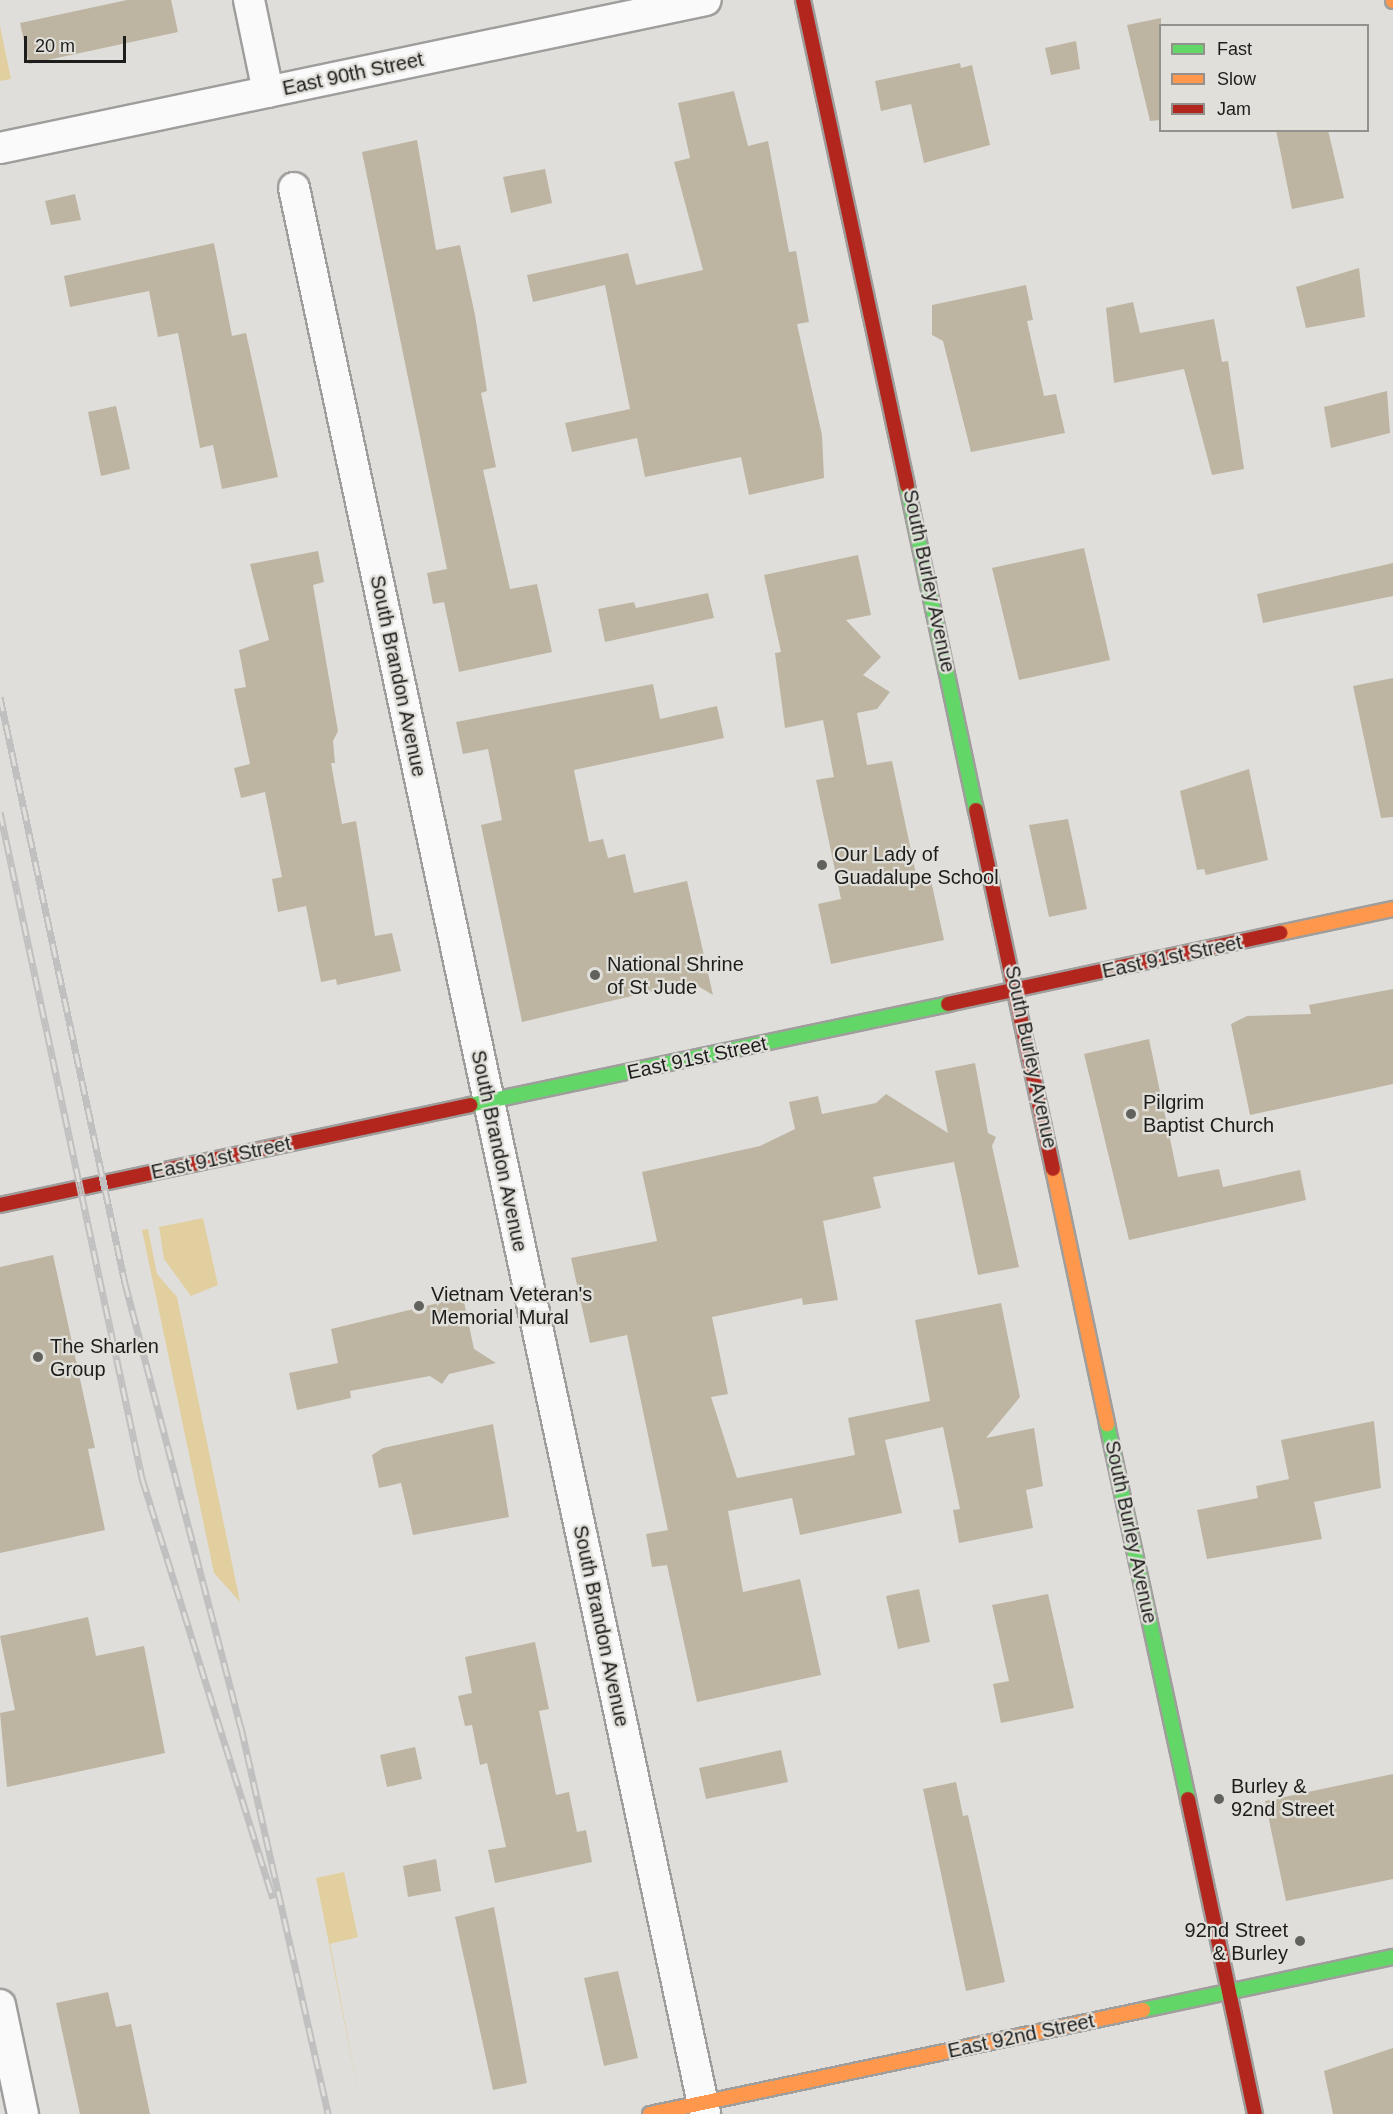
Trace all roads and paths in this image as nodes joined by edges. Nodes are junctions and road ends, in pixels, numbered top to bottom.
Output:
1 (249, 0) edge
2 (706, 0) edge
3 (803, 0) edge
4 (268, 92) junction
5 (0, 148) edge
6 (294, 188) dead end
7 (1393, 909) edge
8 (1017, 991) junction
9 (489, 1102) junction
10 (0, 1205) edge
11 (1393, 1957) edge
12 (1229, 1992) junction
13 (0, 2005) edge
14 (704, 2108) edge
15 (23, 2114) edge
16 (650, 2114) edge
17 (1255, 2114) edge

1 - 4 street
2 - 4 street, East 90th Street
3 - 8 street, South Burley Avenue
4 - 5 street, East 90th Street
6 - 9 street, South Brandon Avenue
7 - 8 street, East 91st Street
8 - 9 street, East 91st Street
8 - 12 street, South Burley Avenue
9 - 10 street, East 91st Street
9 - 14 street, South Brandon Avenue
11 - 12 street, East 92nd Street
12 - 14 street, East 92nd Street
12 - 17 street, South Burley Avenue
13 - 15 street
14 - 16 street, East 92nd Street

